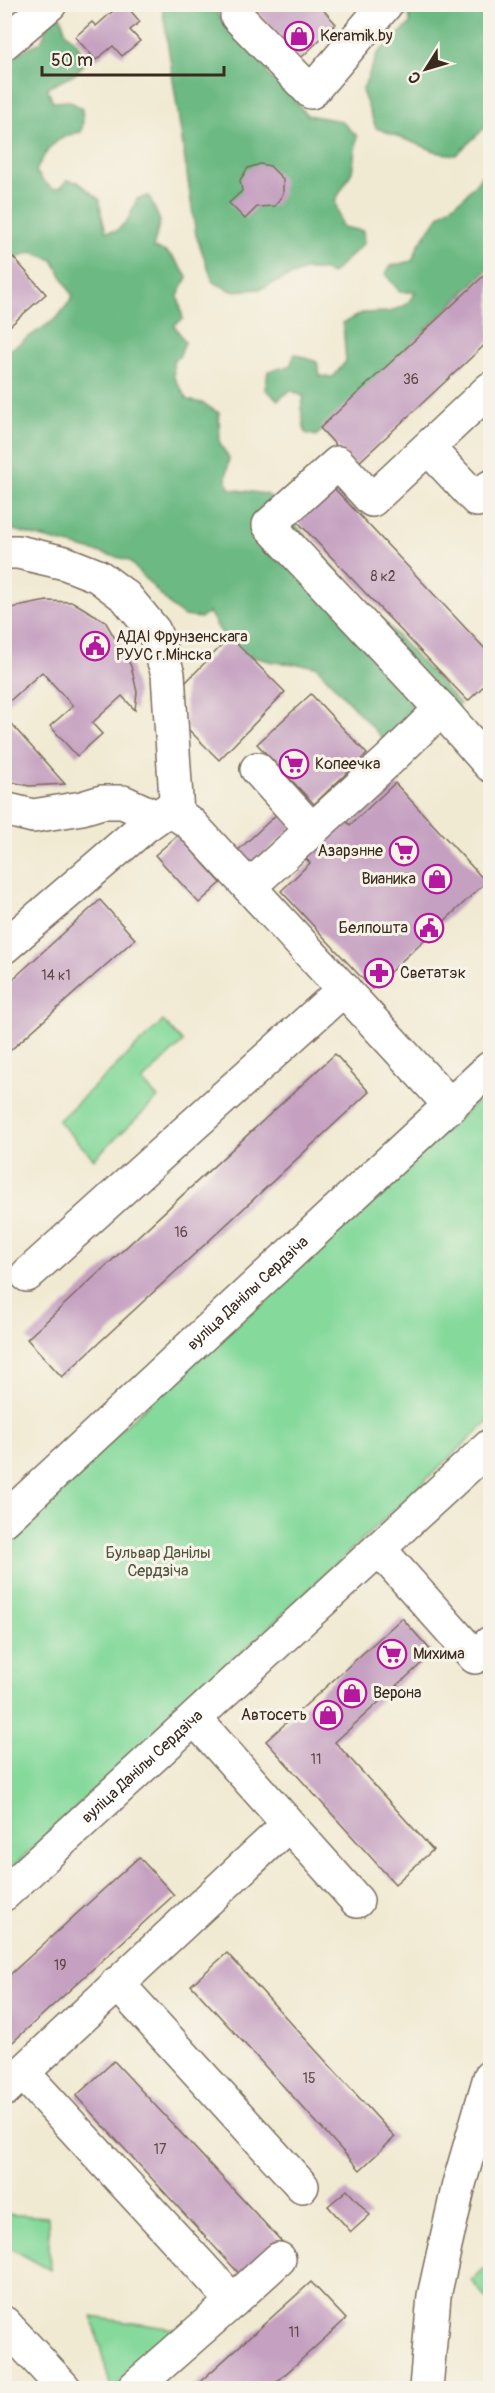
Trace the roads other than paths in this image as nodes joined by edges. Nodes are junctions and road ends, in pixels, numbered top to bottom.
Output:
1 (50, 4) edge
2 (386, 4) edge
3 (237, 16) dead end
4 (4, 43) edge
5 (490, 390) edge
6 (428, 448) junction
7 (486, 501) edge
8 (4, 552) edge
9 (441, 709) junction
10 (486, 751) edge
11 (257, 769) dead end
12 (4, 809) edge
13 (166, 816) junction
14 (312, 830) junction
15 (249, 887) junction
16 (4, 947) edge
17 (344, 989) junction
18 (490, 1068) edge
19 (451, 1106) junction
20 (27, 1275) dead end
21 (490, 1446) edge
22 (4, 1520) edge
23 (379, 1549) junction
24 (490, 1643) edge
25 (195, 1719) junction
26 (288, 1825) junction
27 (4, 1894) edge
28 (357, 1901) dead end
29 (117, 1983) junction
30 (490, 2077) edge
31 (14, 2081) edge
32 (490, 2161) edge
33 (459, 2184) junction
34 (302, 2186) dead end
35 (279, 2259) dead end
36 (233, 2301) junction
37 (4, 2323) edge
38 (64, 2388) edge
39 (135, 2388) edge
40 (426, 2388) edge

1 - 4 street
2 - 3 street
5 - 6 street
6 - 7 street
6 - 9 street
8 - 13 street
9 - 10 street
9 - 14 street
11 - 14 street
12 - 13 street
13 - 15 street
13 - 16 street
14 - 15 street
15 - 17 street
17 - 19 street
17 - 20 street
18 - 19 street, вуліца Данілы Сердзіча
19 - 22 street, вуліца Данілы Сердзіча
21 - 23 street, вуліца Данілы Сердзіча
23 - 24 street
23 - 25 street, вуліца Данілы Сердзіча
25 - 26 street
25 - 27 street, вуліца Данілы Сердзіча
26 - 28 street
26 - 29 street
29 - 31 street
29 - 34 street
30 - 33 street
31 - 36 street
32 - 33 street
33 - 40 street
35 - 36 street
36 - 39 street
37 - 38 street

